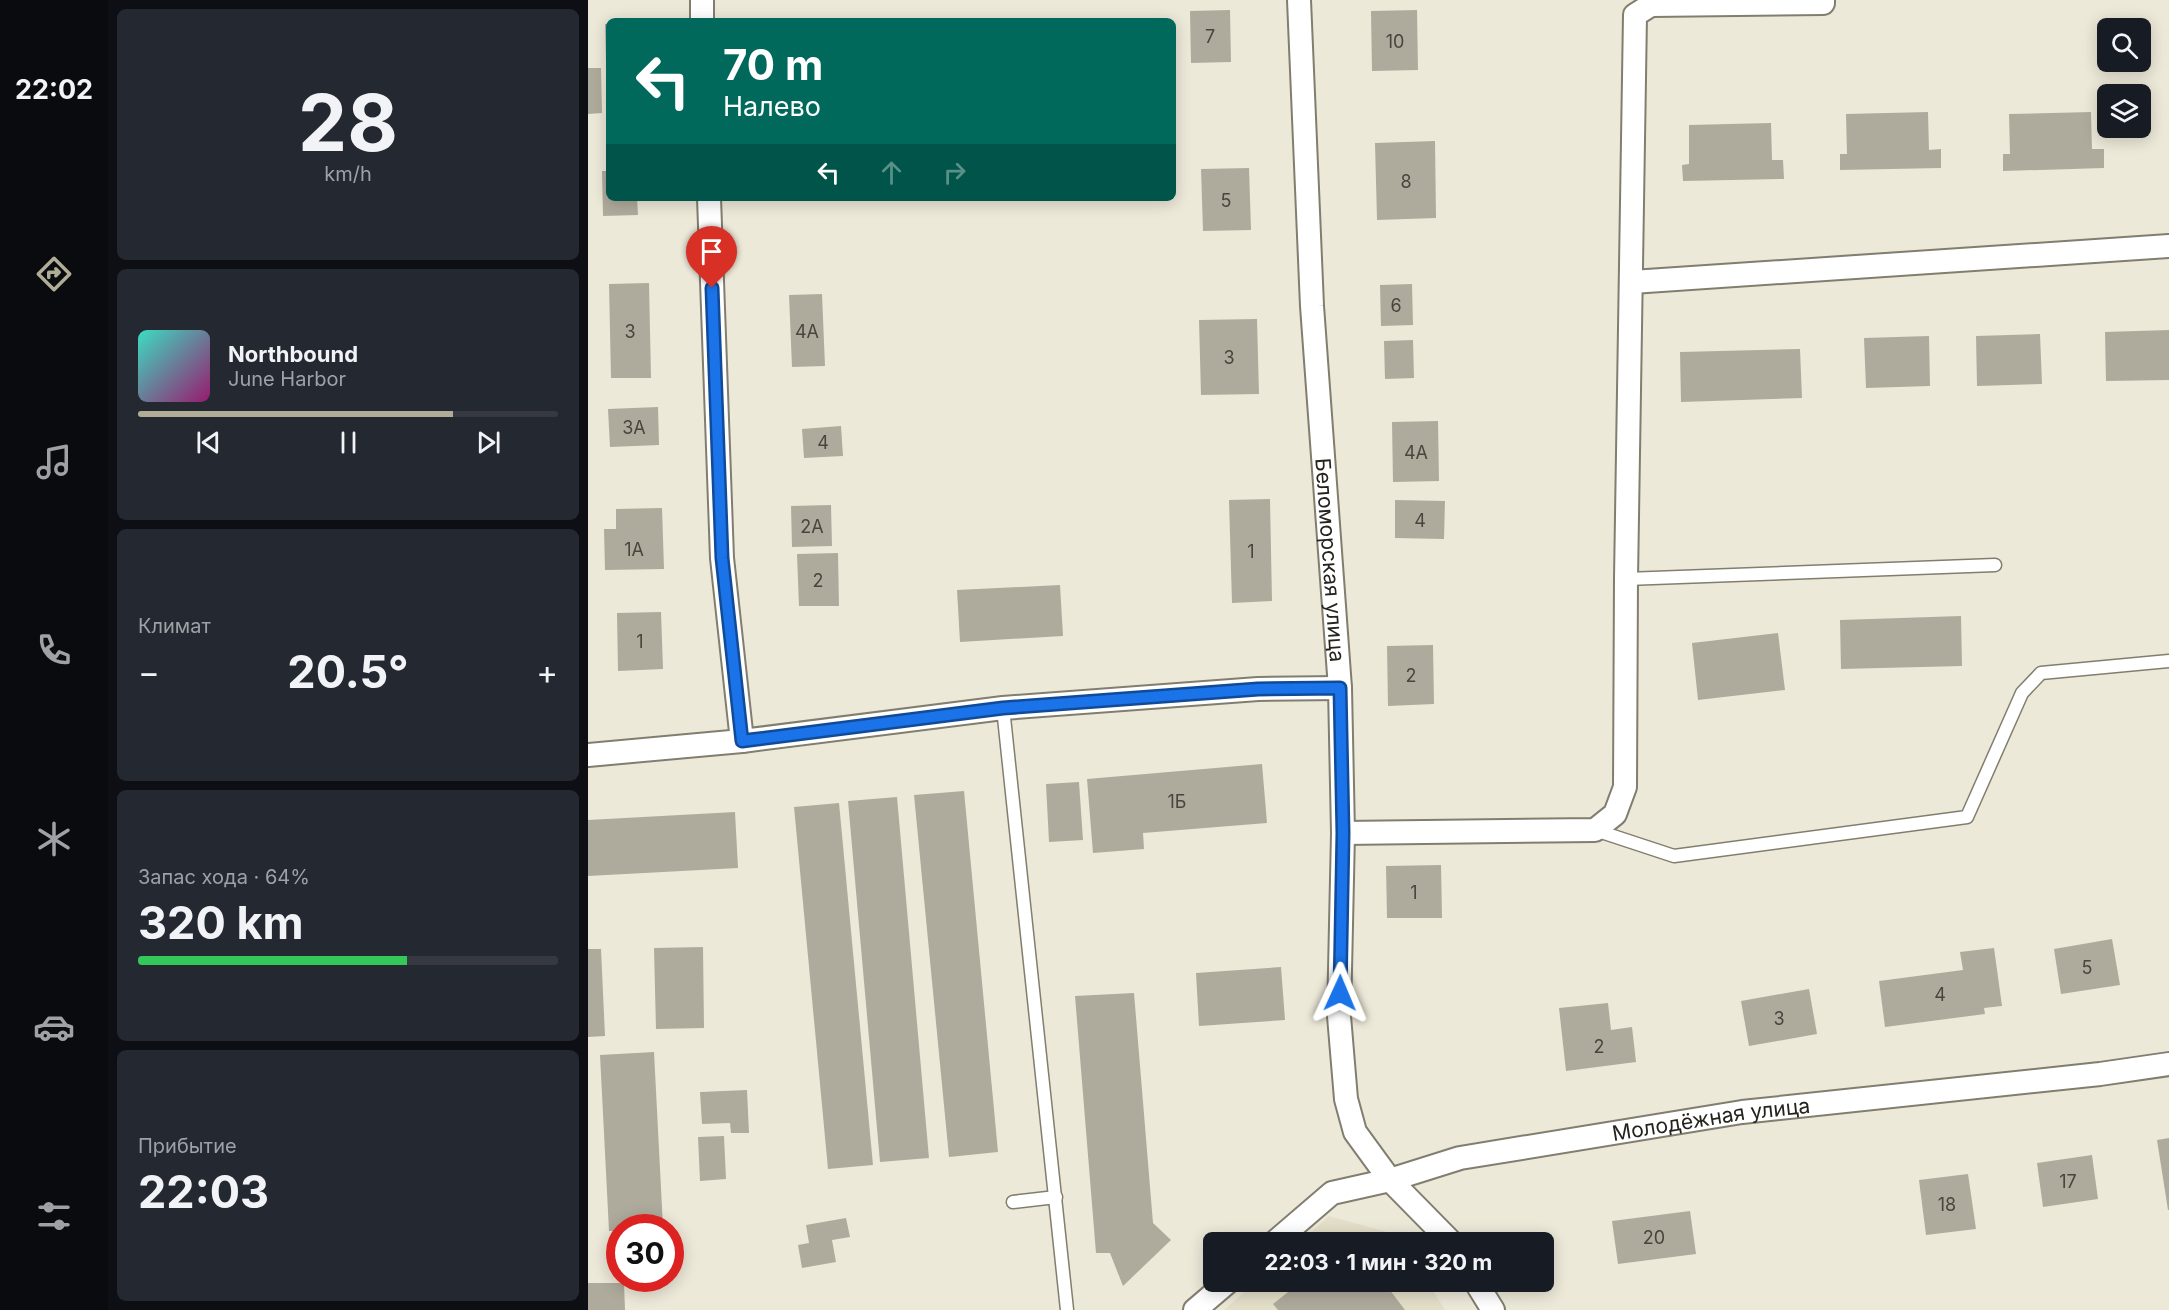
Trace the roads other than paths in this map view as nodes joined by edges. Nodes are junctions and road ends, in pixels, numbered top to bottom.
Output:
1 (702, 0) edge
2 (1299, 0) edge
3 (1823, 0) edge
4 (702, 18) edge
5 (709, 201) edge
6 (2169, 246) edge
7 (1632, 282) junction
8 (1995, 564) dead end
9 (1626, 579) junction
10 (2169, 661) edge
11 (1340, 688) junction
12 (1003, 708) junction
13 (742, 741) junction
14 (588, 755) edge
15 (1595, 830) junction
16 (1343, 833) junction
17 (2169, 1064) edge
18 (1390, 1180) junction
19 (1056, 1197) junction
20 (1013, 1202) dead end
21 (1287, 1232) edge
22 (1441, 1232) edge
23 (1216, 1292) edge
24 (1482, 1292) edge
25 (1067, 1310) edge
26 (1195, 1310) edge
27 (1493, 1310) edge

1 - 4 street
2 - 11 street, Беломорская улица
3 - 7 street
5 - 13 street
6 - 7 street
7 - 9 street
8 - 9 lane
9 - 15 street
10 - 15 lane
11 - 12 street
11 - 16 street, Беломорская улица
12 - 13 street
12 - 19 lane
13 - 14 street
15 - 16 street
16 - 18 street, Беломорская улица
17 - 18 street, Молодёжная улица
18 - 21 street, Молодёжная улица
18 - 22 street, Беломорская улица
19 - 20 lane
19 - 25 lane
23 - 26 street
24 - 27 street

